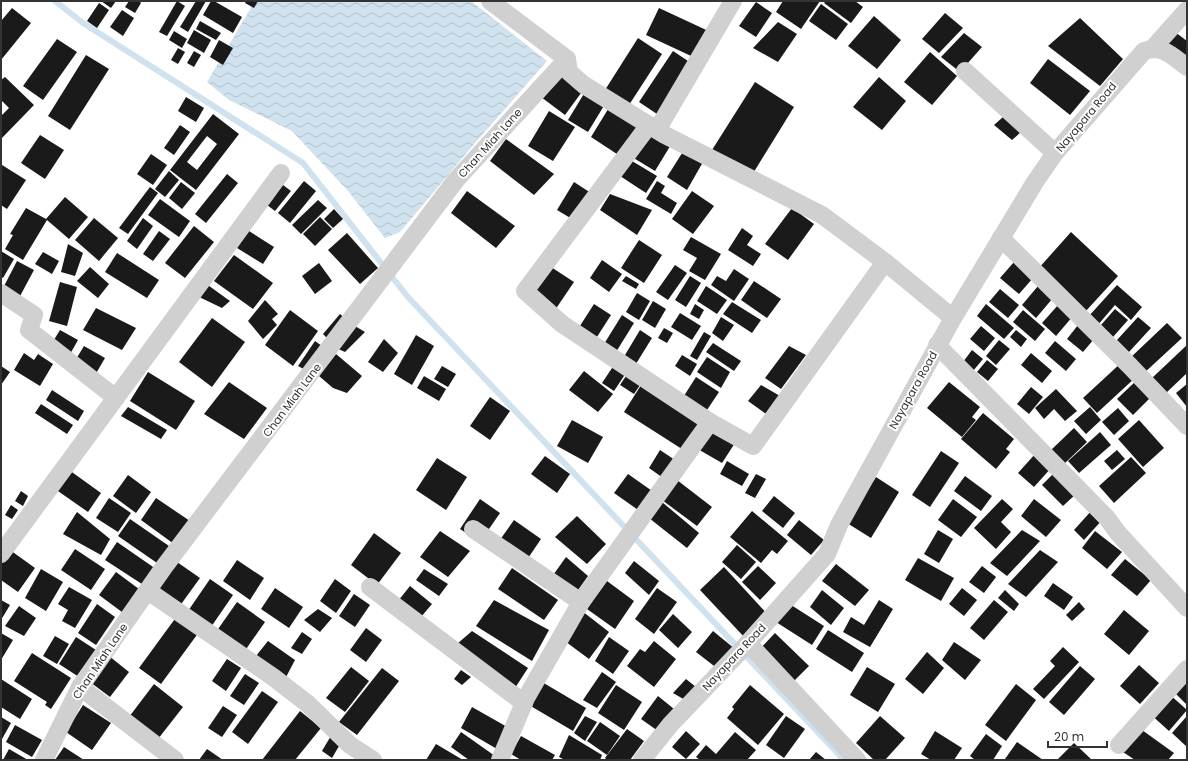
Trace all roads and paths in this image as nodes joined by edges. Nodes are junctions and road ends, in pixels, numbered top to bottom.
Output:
1 (490, 1) edge
2 (733, 1) edge
3 (1187, 10) edge
4 (1153, 48) junction
5 (567, 59) junction
6 (1187, 67) edge
7 (965, 71) dead end
8 (653, 128) junction
9 (1055, 153) junction
10 (281, 173) dead end
11 (1001, 238) junction
12 (885, 262) junction
13 (1, 293) edge
14 (953, 318) junction
15 (937, 345) junction
16 (116, 398) junction
17 (710, 422) junction
18 (1187, 426) edge
19 (473, 529) dead end
20 (1, 554) edge
21 (370, 588) dead end
22 (148, 591) junction
23 (581, 602) junction
24 (1187, 608) edge
25 (748, 643) junction
26 (1187, 669) edge
27 (80, 687) junction
28 (524, 703) junction
29 (1119, 745) dead end
30 (44, 760) edge
31 (175, 760) edge
32 (373, 760) edge
33 (500, 760) edge
34 (642, 760) edge
35 (857, 760) edge

1 - 5 street
2 - 8 street
3 - 4 street, Nayapara Road
4 - 6 street
4 - 9 street, Nayapara Road
5 - 8 street
5 - 22 street, Chan Miah Lane
7 - 9 street
8 - 12 street
8 - 17 street
9 - 11 street, Nayapara Road
10 - 16 street
11 - 14 street, Nayapara Road
11 - 18 street
12 - 14 street
12 - 17 street
13 - 16 street
14 - 15 street, Nayapara Road
15 - 24 street
15 - 25 street, Nayapara Road
16 - 20 street
17 - 23 street
19 - 23 street
21 - 28 street
22 - 27 street, Chan Miah Lane
22 - 32 street
23 - 28 street
25 - 34 street, Nayapara Road
25 - 35 street
26 - 29 street
27 - 30 street, Chan Miah Lane
27 - 31 street
28 - 33 street

